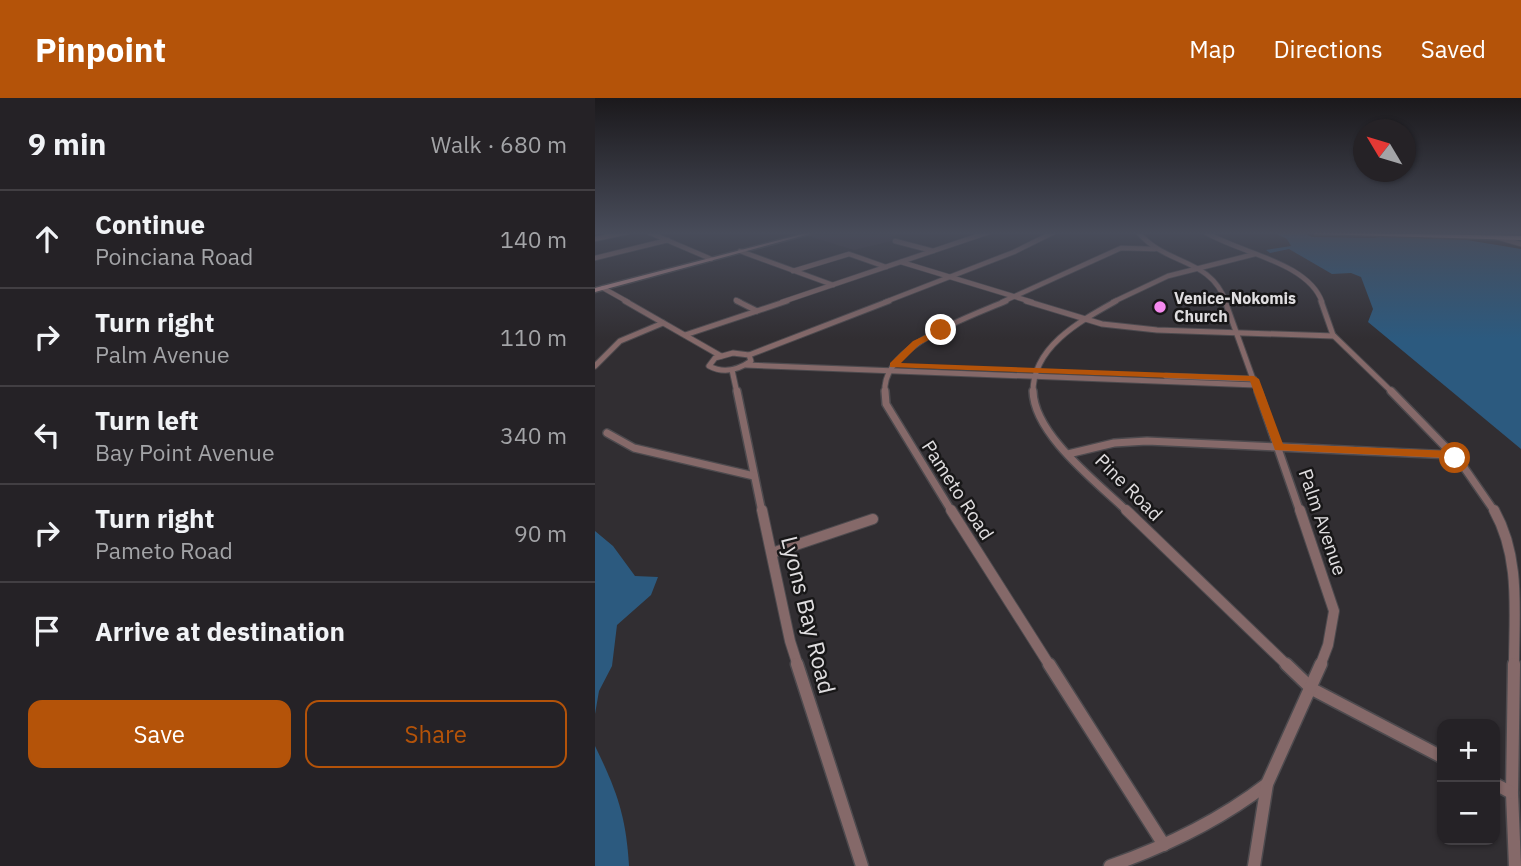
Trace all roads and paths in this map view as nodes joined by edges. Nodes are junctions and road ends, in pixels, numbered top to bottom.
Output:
1 (680, 268) edge
2 (785, 268) edge
3 (803, 268) edge
4 (884, 268) edge
5 (922, 268) edge
6 (973, 268) edge
7 (1077, 268) edge
8 (1198, 268) joint
9 (1285, 268) edge
10 (793, 271) junction
11 (949, 277) junction
12 (833, 285) junction
13 (603, 289) junction
14 (595, 290) edge
15 (1013, 297) junction
16 (736, 300) dead end
17 (757, 311) junction
18 (1082, 320) junction
19 (663, 323) junction
20 (1238, 333) junction
21 (685, 335) junction
22 (1334, 335) junction
23 (720, 356) junction
24 (749, 360) junction
25 (595, 366) edge
26 (892, 368) junction
27 (732, 370) junction
28 (1035, 374) junction
29 (1255, 382) junction
30 (607, 433) dead end
31 (1278, 447) junction
32 (1068, 454) junction
33 (1453, 455) junction
34 (754, 477) junction
35 (873, 519) dead end
36 (772, 553) junction
37 (1312, 689) junction
38 (1437, 754) edge
39 (1267, 784) junction
40 (1500, 787) edge
41 (1512, 793) junction
42 (1164, 845) junction
43 (862, 866) edge
44 (1110, 866) edge
45 (1254, 866) edge
46 (1514, 866) edge

1 - 13 street
2 - 10 street
3 - 10 street
4 - 12 street
5 - 11 street
6 - 11 street
7 - 15 street
8 - 18 street
8 - 20 street, Palm Avenue
9 - 22 street
10 - 12 street
11 - 15 street
11 - 24 street
12 - 17 street
13 - 14 street
13 - 19 street
15 - 18 street
15 - 26 street
16 - 17 street
17 - 21 street
18 - 20 street
18 - 28 street
19 - 21 street
19 - 25 street
20 - 22 street
20 - 29 street, Palm Avenue
21 - 23 street
22 - 33 street
23 - 24 street
23 - 27 street
24 - 26 street
24 - 27 street
26 - 28 street
26 - 42 street, Pameto Road
27 - 34 street, Lyons Bay Road
28 - 29 street
28 - 32 street, Pine Road
29 - 31 street, Palm Avenue
30 - 34 street
31 - 32 street
31 - 33 street
31 - 37 street, Palm Avenue
32 - 37 street, Pine Road
33 - 41 street
34 - 36 street, Lyons Bay Road
35 - 36 street
36 - 43 street, Lyons Bay Road
37 - 38 street, Pine Road
37 - 39 street, Palm Avenue
39 - 42 street
39 - 45 street, Palm Avenue
40 - 41 street
41 - 46 street
42 - 44 street

